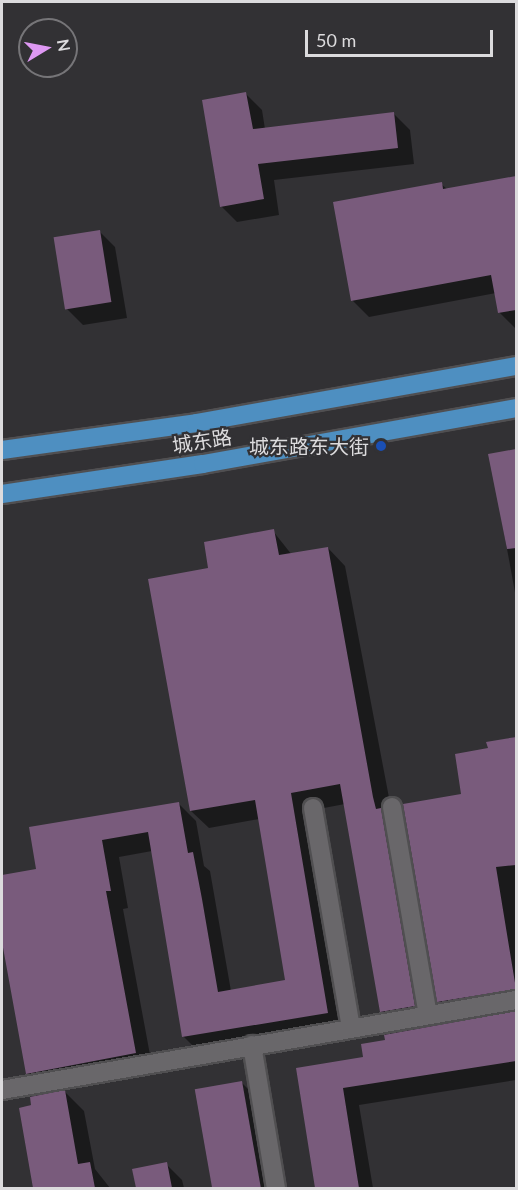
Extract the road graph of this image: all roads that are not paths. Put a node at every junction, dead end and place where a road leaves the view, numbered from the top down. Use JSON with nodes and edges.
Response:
{"nodes":[{"id":1,"x":516,"y":366,"type":"edge"},
{"id":2,"x":516,"y":408,"type":"edge"},
{"id":3,"x":2,"y":450,"type":"edge"},
{"id":4,"x":2,"y":494,"type":"edge"},
{"id":5,"x":392,"y":807,"type":"dead end"},
{"id":6,"x":313,"y":808,"type":"dead end"},
{"id":7,"x":516,"y":1000,"type":"edge"},
{"id":8,"x":428,"y":1015,"type":"junction"},
{"id":9,"x":351,"y":1027,"type":"junction"},
{"id":10,"x":252,"y":1045,"type":"junction"},
{"id":11,"x":2,"y":1090,"type":"edge"},
{"id":12,"x":276,"y":1188,"type":"edge"}],
"edges":[{"from":1,"to":3,"type":"main road","name":"城东路"},
{"from":2,"to":4,"type":"main road","name":"城东路"},
{"from":5,"to":8,"type":"lane"},
{"from":6,"to":9,"type":"lane"},
{"from":7,"to":8,"type":"lane"},
{"from":8,"to":9,"type":"lane"},
{"from":9,"to":10,"type":"lane"},
{"from":10,"to":11,"type":"lane"},
{"from":10,"to":12,"type":"lane"}]}
